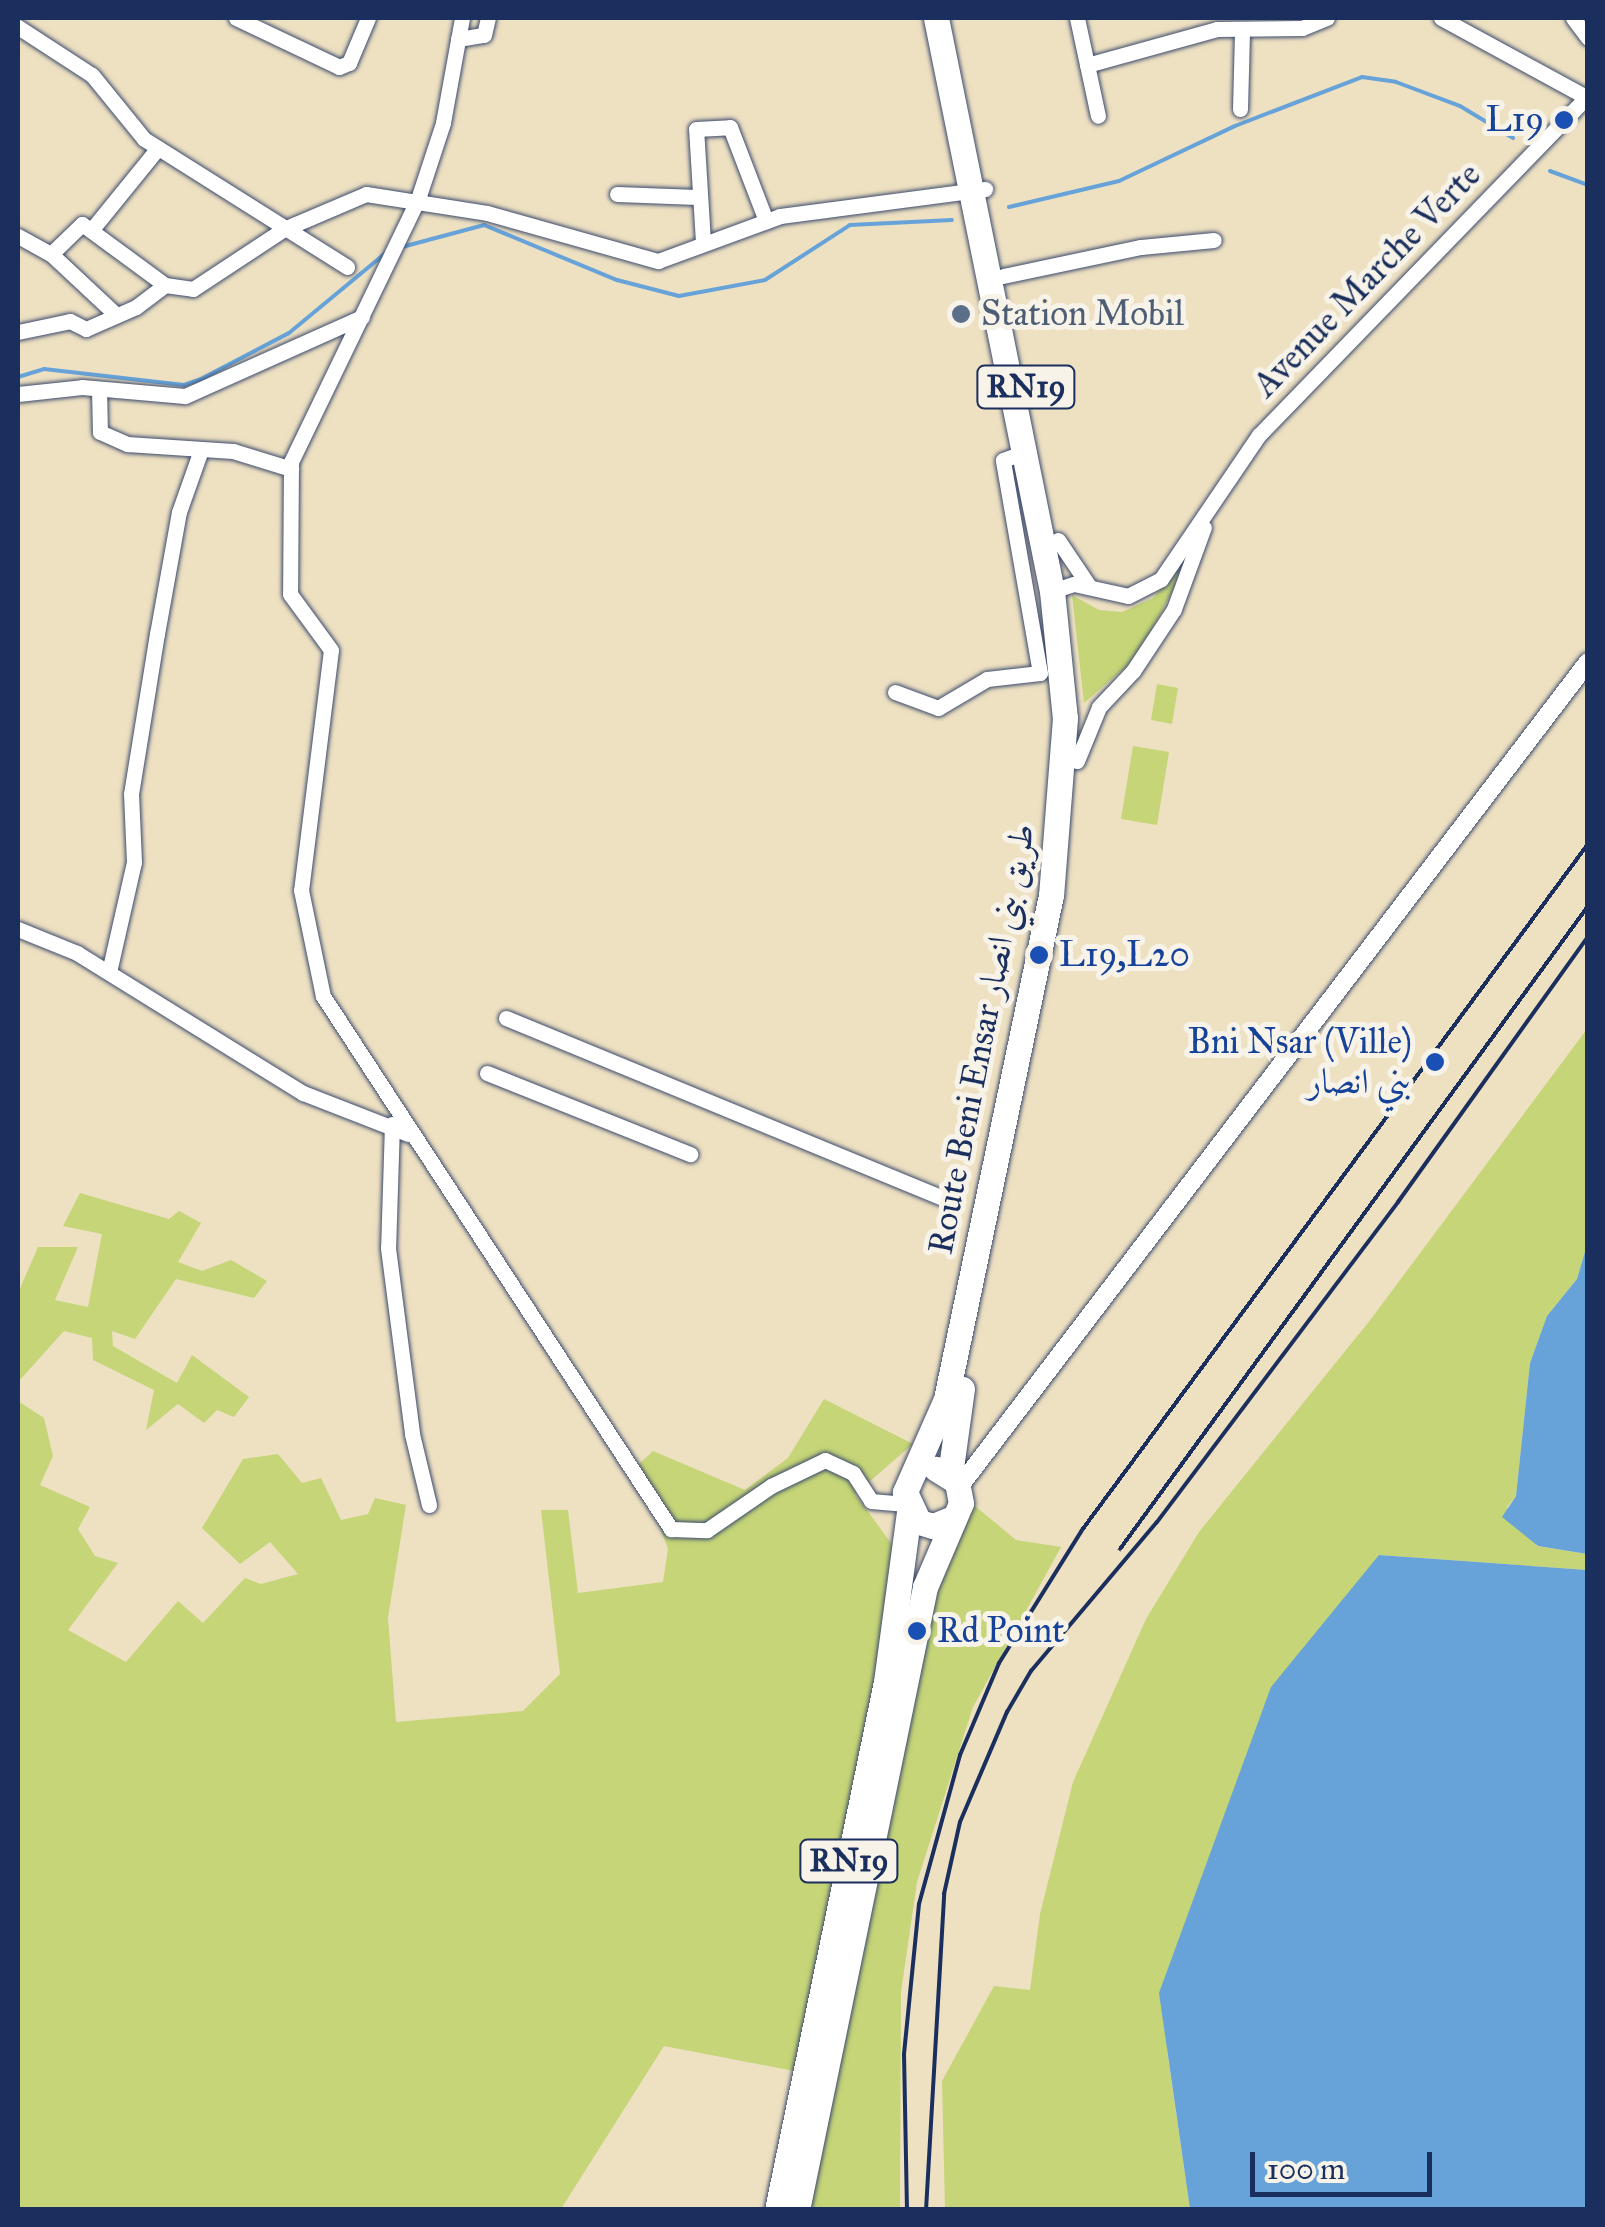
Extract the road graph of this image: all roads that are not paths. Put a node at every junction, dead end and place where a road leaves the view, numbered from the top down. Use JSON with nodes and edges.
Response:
{"nodes":[{"id":1,"x":236,"y":18,"type":"edge"},
{"id":2,"x":368,"y":18,"type":"edge"},
{"id":3,"x":462,"y":18,"type":"edge"},
{"id":4,"x":488,"y":18,"type":"edge"},
{"id":5,"x":936,"y":18,"type":"edge"},
{"id":6,"x":950,"y":18,"type":"edge"},
{"id":7,"x":1077,"y":18,"type":"edge"},
{"id":8,"x":1327,"y":18,"type":"edge"},
{"id":9,"x":1574,"y":18,"type":"edge"},
{"id":10,"x":1448,"y":19,"type":"edge"},
{"id":11,"x":18,"y":26,"type":"edge"},
{"id":12,"x":1242,"y":32,"type":"junction"},
{"id":13,"x":1588,"y":38,"type":"edge"},
{"id":14,"x":458,"y":39,"type":"junction"},
{"id":15,"x":1087,"y":65,"type":"junction"},
{"id":16,"x":1587,"y":97,"type":"edge"},
{"id":17,"x":1240,"y":108,"type":"dead end"},
{"id":18,"x":1098,"y":116,"type":"dead end"},
{"id":19,"x":158,"y":148,"type":"junction"},
{"id":20,"x":977,"y":190,"type":"junction"},
{"id":21,"x":617,"y":194,"type":"dead end"},
{"id":22,"x":697,"y":197,"type":"junction"},
{"id":23,"x":418,"y":199,"type":"junction"},
{"id":24,"x":766,"y":221,"type":"junction"},
{"id":25,"x":93,"y":228,"type":"junction"},
{"id":26,"x":284,"y":229,"type":"junction"},
{"id":27,"x":18,"y":236,"type":"edge"},
{"id":28,"x":1214,"y":240,"type":"dead end"},
{"id":29,"x":704,"y":242,"type":"junction"},
{"id":30,"x":51,"y":254,"type":"junction"},
{"id":31,"x":347,"y":267,"type":"dead end"},
{"id":32,"x":1003,"y":276,"type":"junction"},
{"id":33,"x":165,"y":285,"type":"junction"},
{"id":34,"x":114,"y":312,"type":"junction"},
{"id":35,"x":362,"y":317,"type":"junction"},
{"id":36,"x":18,"y":332,"type":"edge"},
{"id":37,"x":99,"y":389,"type":"junction"},
{"id":38,"x":18,"y":394,"type":"edge"},
{"id":39,"x":201,"y":450,"type":"junction"},
{"id":40,"x":1022,"y":453,"type":"junction"},
{"id":41,"x":291,"y":470,"type":"junction"},
{"id":42,"x":1206,"y":518,"type":"junction"},
{"id":43,"x":1058,"y":540,"type":"junction"},
{"id":44,"x":1092,"y":588,"type":"junction"},
{"id":45,"x":1058,"y":589,"type":"junction"},
{"id":46,"x":1044,"y":622,"type":"junction"},
{"id":47,"x":1588,"y":662,"type":"edge"},
{"id":48,"x":895,"y":692,"type":"dead end"},
{"id":49,"x":1081,"y":712,"type":"junction"},
{"id":50,"x":18,"y":929,"type":"edge"},
{"id":51,"x":109,"y":972,"type":"junction"},
{"id":52,"x":506,"y":1018,"type":"dead end"},
{"id":53,"x":487,"y":1072,"type":"dead end"},
{"id":54,"x":393,"y":1122,"type":"junction"},
{"id":55,"x":690,"y":1154,"type":"dead end"},
{"id":56,"x":951,"y":1201,"type":"dead end"},
{"id":57,"x":914,"y":1477,"type":"junction"},
{"id":58,"x":955,"y":1480,"type":"junction"},
{"id":59,"x":428,"y":1506,"type":"dead end"},
{"id":60,"x":908,"y":1508,"type":"junction"},
{"id":61,"x":953,"y":1518,"type":"junction"},
{"id":62,"x":778,"y":2210,"type":"edge"},
{"id":63,"x":798,"y":2210,"type":"edge"}],
"edges":[{"from":1,"to":2,"type":"street"},
{"from":3,"to":14,"type":"street"},
{"from":4,"to":14,"type":"street"},
{"from":5,"to":20,"type":"highway","name":"Route Beni Ensar طريق بني انصار","number":"RN19"},
{"from":6,"to":20,"type":"highway","name":"Route Beni Ensar طريق بني انصار","number":"RN19"},
{"from":7,"to":15,"type":"street"},
{"from":8,"to":12,"type":"street"},
{"from":9,"to":13,"type":"street"},
{"from":10,"to":16,"type":"street"},
{"from":11,"to":19,"type":"street"},
{"from":12,"to":15,"type":"street"},
{"from":12,"to":17,"type":"street"},
{"from":14,"to":23,"type":"street"},
{"from":15,"to":18,"type":"street"},
{"from":16,"to":42,"type":"street","name":"Avenue Marche Verte"},
{"from":19,"to":25,"type":"street"},
{"from":19,"to":26,"type":"street"},
{"from":20,"to":24,"type":"street"},
{"from":20,"to":32,"type":"highway","name":"Route Beni Ensar طريق بني انصار","number":"RN19"},
{"from":20,"to":40,"type":"highway","name":"Route Beni Ensar طريق بني انصار","number":"RN19"},
{"from":21,"to":22,"type":"street"},
{"from":22,"to":24,"type":"street"},
{"from":22,"to":29,"type":"street"},
{"from":23,"to":26,"type":"street"},
{"from":23,"to":29,"type":"street"},
{"from":23,"to":35,"type":"street"},
{"from":24,"to":29,"type":"street"},
{"from":25,"to":30,"type":"street"},
{"from":25,"to":33,"type":"street"},
{"from":26,"to":31,"type":"street"},
{"from":26,"to":33,"type":"street"},
{"from":27,"to":30,"type":"street"},
{"from":28,"to":32,"type":"street"},
{"from":30,"to":34,"type":"street"},
{"from":32,"to":43,"type":"highway","name":"Route Beni Ensar طريق بني انصار","number":"RN19"},
{"from":33,"to":34,"type":"street"},
{"from":34,"to":36,"type":"street"},
{"from":35,"to":37,"type":"street"},
{"from":35,"to":41,"type":"street"},
{"from":37,"to":38,"type":"street"},
{"from":37,"to":39,"type":"street"},
{"from":39,"to":41,"type":"street"},
{"from":39,"to":51,"type":"street"},
{"from":40,"to":45,"type":"highway","name":"Route Beni Ensar طريق بني انصار","number":"RN19"},
{"from":40,"to":46,"type":"street"},
{"from":41,"to":54,"type":"street"},
{"from":42,"to":44,"type":"street"},
{"from":42,"to":49,"type":"street"},
{"from":43,"to":44,"type":"street"},
{"from":43,"to":45,"type":"highway","name":"Route Beni Ensar طريق بني انصار","number":"RN19"},
{"from":44,"to":45,"type":"street"},
{"from":45,"to":46,"type":"highway","name":"Route Beni Ensar طريق بني انصار","number":"RN19"},
{"from":45,"to":49,"type":"highway","name":"Route Beni Ensar طريق بني انصار","number":"RN19"},
{"from":46,"to":48,"type":"street"},
{"from":46,"to":49,"type":"highway","name":"Route Beni Ensar طريق بني انصار","number":"RN19"},
{"from":47,"to":58,"type":"street"},
{"from":49,"to":57,"type":"highway","name":"Route Beni Ensar طريق بني انصار","number":"RN19"},
{"from":49,"to":58,"type":"highway","name":"Route Beni Ensar طريق بني انصار","number":"RN19"},
{"from":50,"to":51,"type":"street"},
{"from":51,"to":54,"type":"street"},
{"from":52,"to":56,"type":"street"},
{"from":53,"to":55,"type":"street"},
{"from":54,"to":59,"type":"street"},
{"from":54,"to":60,"type":"street"},
{"from":57,"to":58,"type":"highway"},
{"from":57,"to":60,"type":"highway","number":"RN19"},
{"from":58,"to":61,"type":"highway","number":"RN19"},
{"from":60,"to":61,"type":"highway"},
{"from":60,"to":62,"type":"highway","number":"RN19"},
{"from":61,"to":63,"type":"highway","number":"RN19"}]}
